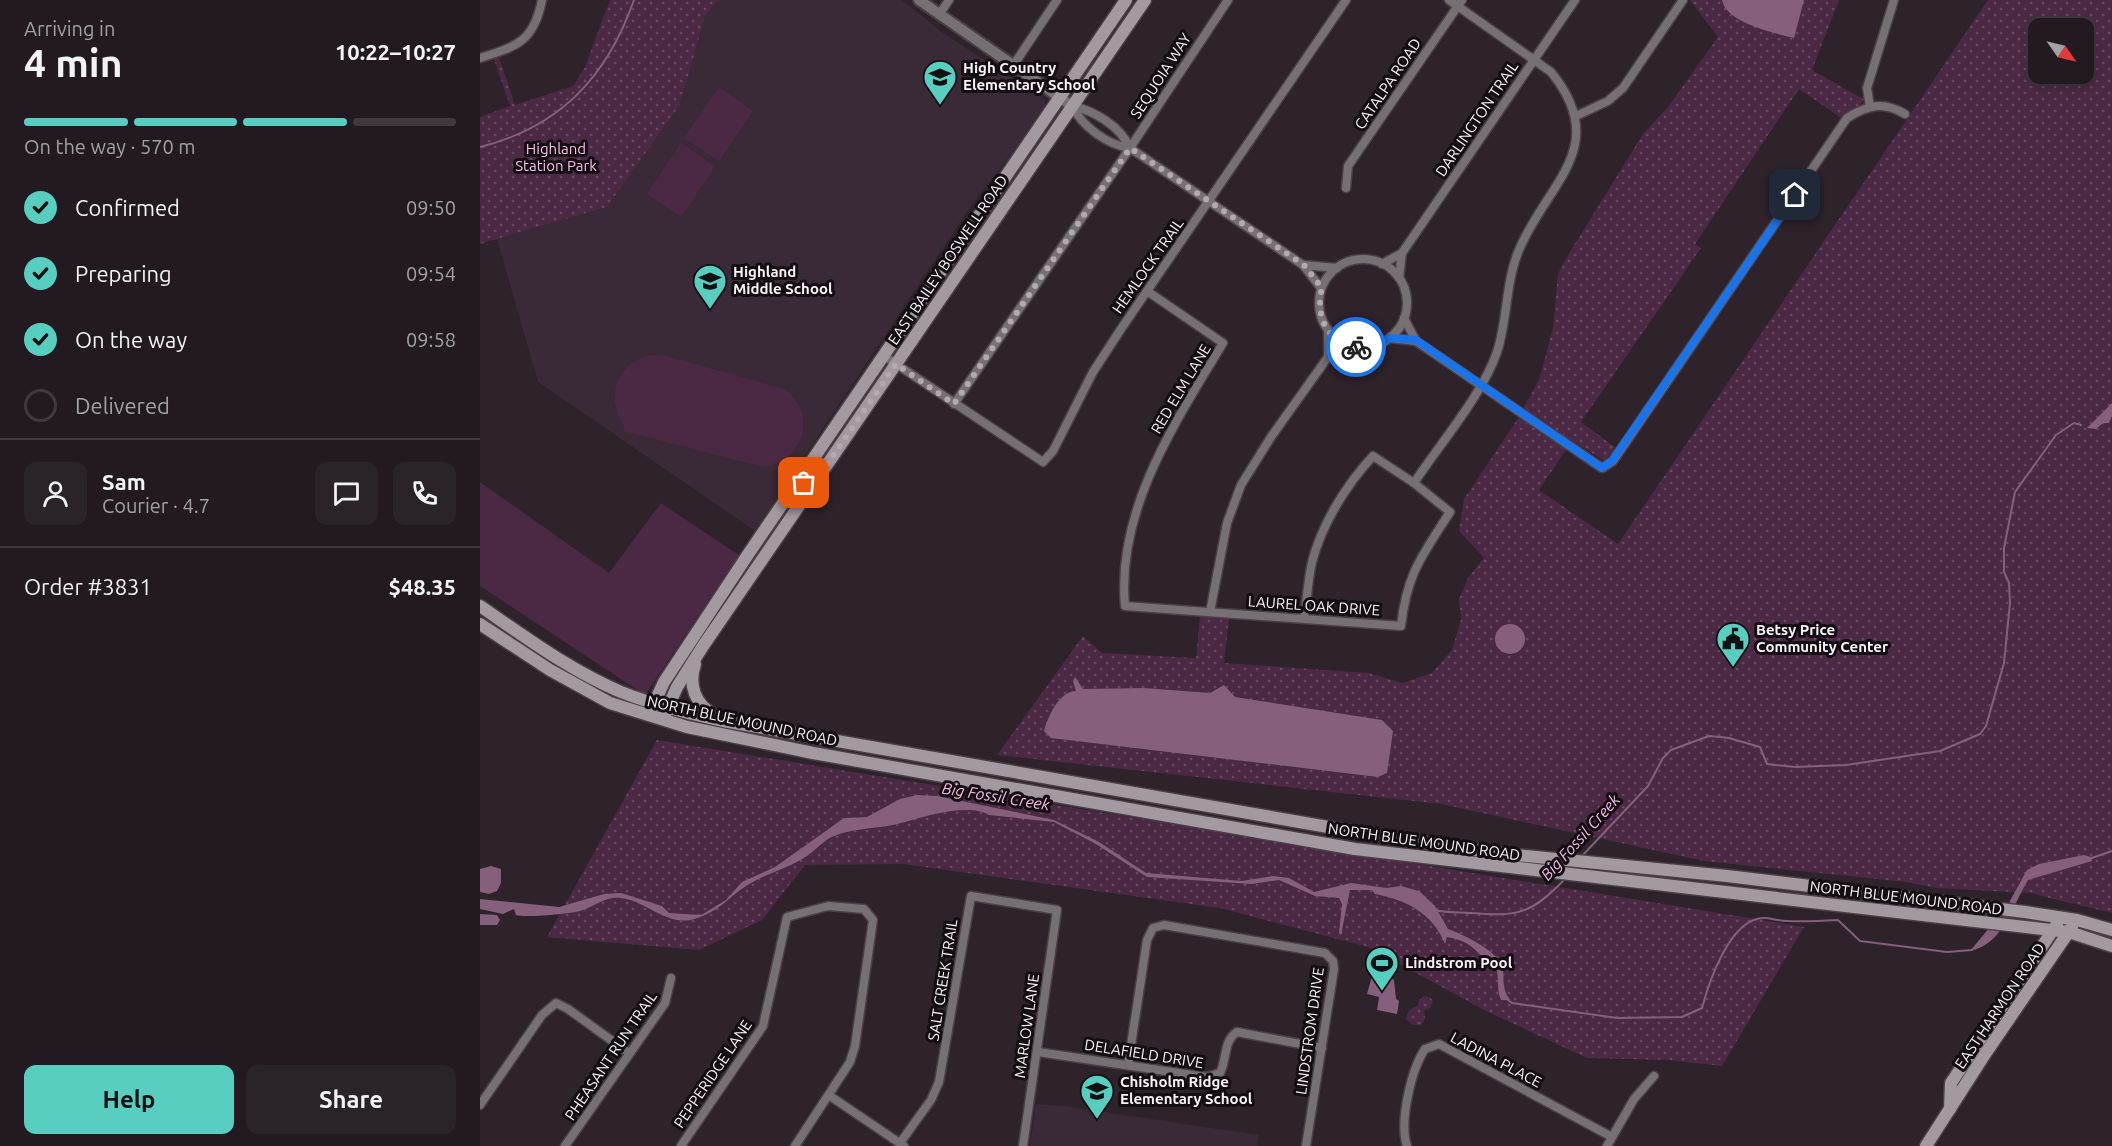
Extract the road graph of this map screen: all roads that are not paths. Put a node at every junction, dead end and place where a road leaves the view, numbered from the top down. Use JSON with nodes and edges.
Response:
{"nodes":[{"id":1,"x":542,"y":0,"type":"edge"},
{"id":2,"x":919,"y":0,"type":"edge"},
{"id":3,"x":949,"y":0,"type":"edge"},
{"id":4,"x":1056,"y":0,"type":"edge"},
{"id":5,"x":1126,"y":0,"type":"edge"},
{"id":6,"x":1145,"y":0,"type":"edge"},
{"id":7,"x":1228,"y":0,"type":"edge"},
{"id":8,"x":1346,"y":0,"type":"edge"},
{"id":9,"x":1449,"y":0,"type":"edge"},
{"id":10,"x":1575,"y":0,"type":"edge"},
{"id":11,"x":1683,"y":0,"type":"edge"},
{"id":12,"x":1894,"y":0,"type":"edge"},
{"id":13,"x":1460,"y":3,"type":"edge"},
{"id":14,"x":939,"y":15,"type":"junction"},
{"id":15,"x":480,"y":58,"type":"edge"},
{"id":16,"x":1535,"y":59,"type":"junction"},
{"id":17,"x":1013,"y":66,"type":"junction"},
{"id":18,"x":1060,"y":97,"type":"junction"},
{"id":19,"x":1072,"y":106,"type":"junction"},
{"id":20,"x":1870,"y":107,"type":"junction"},
{"id":21,"x":1905,"y":114,"type":"dead end"},
{"id":22,"x":1576,"y":116,"type":"junction"},
{"id":23,"x":1130,"y":148,"type":"junction"},
{"id":24,"x":1346,"y":188,"type":"dead end"},
{"id":25,"x":1209,"y":202,"type":"junction"},
{"id":26,"x":980,"y":214,"type":"junction"},
{"id":27,"x":992,"y":222,"type":"junction"},
{"id":28,"x":954,"y":252,"type":"junction"},
{"id":29,"x":1402,"y":253,"type":"junction"},
{"id":30,"x":966,"y":260,"type":"junction"},
{"id":31,"x":1382,"y":264,"type":"junction"},
{"id":32,"x":1304,"y":265,"type":"junction"},
{"id":33,"x":1337,"y":268,"type":"junction"},
{"id":34,"x":1399,"y":278,"type":"junction"},
{"id":35,"x":1322,"y":288,"type":"junction"},
{"id":36,"x":1147,"y":291,"type":"junction"},
{"id":37,"x":1404,"y":318,"type":"junction"},
{"id":38,"x":1328,"y":331,"type":"junction"},
{"id":39,"x":1390,"y":338,"type":"junction"},
{"id":40,"x":1416,"y":340,"type":"junction"},
{"id":41,"x":1351,"y":346,"type":"junction"},
{"id":42,"x":884,"y":356,"type":"junction"},
{"id":43,"x":1328,"y":357,"type":"junction"},
{"id":44,"x":896,"y":364,"type":"junction"},
{"id":45,"x":1480,"y":385,"type":"junction"},
{"id":46,"x":858,"y":393,"type":"junction"},
{"id":47,"x":954,"y":404,"type":"junction"},
{"id":48,"x":829,"y":436,"type":"junction"},
{"id":49,"x":842,"y":442,"type":"junction"},
{"id":50,"x":1414,"y":483,"type":"junction"},
{"id":51,"x":809,"y":491,"type":"junction"},
{"id":52,"x":480,"y":606,"type":"edge"},
{"id":53,"x":1125,"y":606,"type":"joint"},
{"id":54,"x":1210,"y":612,"type":"junction"},
{"id":55,"x":1304,"y":618,"type":"junction"},
{"id":56,"x":480,"y":624,"type":"edge"},
{"id":57,"x":702,"y":646,"type":"junction"},
{"id":58,"x":654,"y":704,"type":"junction"},
{"id":59,"x":668,"y":707,"type":"junction"},
{"id":60,"x":648,"y":717,"type":"junction"},
{"id":61,"x":663,"y":720,"type":"junction"},
{"id":62,"x":723,"y":720,"type":"junction"},
{"id":63,"x":951,"y":760,"type":"junction"},
{"id":64,"x":947,"y":777,"type":"junction"},
{"id":65,"x":1057,"y":910,"type":"joint"},
{"id":66,"x":2061,"y":917,"type":"junction"},
{"id":67,"x":2077,"y":920,"type":"junction"},
{"id":68,"x":2112,"y":930,"type":"edge"},
{"id":69,"x":2053,"y":931,"type":"junction"},
{"id":70,"x":2069,"y":932,"type":"junction"},
{"id":71,"x":2112,"y":946,"type":"edge"},
{"id":72,"x":671,"y":978,"type":"dead end"},
{"id":73,"x":1322,"y":1048,"type":"junction"},
{"id":74,"x":1038,"y":1052,"type":"junction"},
{"id":75,"x":629,"y":1053,"type":"junction"},
{"id":76,"x":1128,"y":1065,"type":"junction"},
{"id":77,"x":1654,"y":1076,"type":"dead end"},
{"id":78,"x":830,"y":1096,"type":"junction"},
{"id":79,"x":480,"y":1105,"type":"edge"},
{"id":80,"x":1950,"y":1110,"type":"junction"},
{"id":81,"x":1612,"y":1137,"type":"junction"},
{"id":82,"x":902,"y":1145,"type":"edge"},
{"id":83,"x":566,"y":1146,"type":"edge"},
{"id":84,"x":681,"y":1146,"type":"edge"},
{"id":85,"x":795,"y":1146,"type":"edge"},
{"id":86,"x":1023,"y":1146,"type":"edge"},
{"id":87,"x":1306,"y":1146,"type":"edge"},
{"id":88,"x":1407,"y":1146,"type":"edge"},
{"id":89,"x":1607,"y":1146,"type":"edge"},
{"id":90,"x":1926,"y":1146,"type":"edge"}],
"edges":[{"from":1,"to":15,"type":"street"},
{"from":2,"to":14,"type":"street"},
{"from":3,"to":14,"type":"street"},
{"from":4,"to":17,"type":"street"},
{"from":5,"to":18,"type":"main road","name":"EAST BAILEY BOSWELL ROAD"},
{"from":6,"to":19,"type":"main road","name":"EAST BAILEY BOSWELL ROAD"},
{"from":7,"to":23,"type":"street","name":"SEQUOIA WAY"},
{"from":8,"to":25,"type":"street","name":"HEMLOCK TRAIL"},
{"from":9,"to":13,"type":"street"},
{"from":10,"to":16,"type":"street","name":"DARLINGTON TRAIL"},
{"from":11,"to":22,"type":"street"},
{"from":12,"to":20,"type":"street"},
{"from":13,"to":16,"type":"street"},
{"from":13,"to":24,"type":"street","name":"CATALPA ROAD"},
{"from":14,"to":17,"type":"street"},
{"from":16,"to":22,"type":"street"},
{"from":16,"to":29,"type":"street","name":"DARLINGTON TRAIL"},
{"from":17,"to":18,"type":"street"},
{"from":18,"to":19,"type":"street"},
{"from":18,"to":26,"type":"main road","name":"EAST BAILEY BOSWELL ROAD"},
{"from":19,"to":23,"type":"street"},
{"from":19,"to":23,"type":"street"},
{"from":19,"to":27,"type":"main road","name":"EAST BAILEY BOSWELL ROAD"},
{"from":20,"to":21,"type":"street"},
{"from":20,"to":45,"type":"street"},
{"from":22,"to":45,"type":"street"},
{"from":23,"to":25,"type":"street"},
{"from":23,"to":47,"type":"street","name":"SEQUOIA WAY"},
{"from":25,"to":32,"type":"street"},
{"from":25,"to":36,"type":"street","name":"HEMLOCK TRAIL"},
{"from":26,"to":27,"type":"main road"},
{"from":26,"to":28,"type":"main road","name":"EAST BAILEY BOSWELL ROAD"},
{"from":27,"to":30,"type":"main road","name":"EAST BAILEY BOSWELL ROAD"},
{"from":28,"to":30,"type":"main road"},
{"from":28,"to":42,"type":"main road","name":"EAST BAILEY BOSWELL ROAD"},
{"from":29,"to":31,"type":"street","name":"DARLINGTON TRAIL"},
{"from":29,"to":34,"type":"street","name":"DARLINGTON TRAIL"},
{"from":30,"to":44,"type":"main road","name":"EAST BAILEY BOSWELL ROAD"},
{"from":31,"to":33,"type":"street"},
{"from":31,"to":34,"type":"street"},
{"from":32,"to":33,"type":"street"},
{"from":32,"to":35,"type":"street"},
{"from":33,"to":35,"type":"street"},
{"from":34,"to":37,"type":"street"},
{"from":35,"to":38,"type":"street"},
{"from":36,"to":47,"type":"street","name":"HEMLOCK TRAIL"},
{"from":36,"to":53,"type":"street","name":"RED ELM LANE"},
{"from":37,"to":39,"type":"street"},
{"from":37,"to":40,"type":"street"},
{"from":38,"to":41,"type":"street"},
{"from":38,"to":43,"type":"street"},
{"from":39,"to":40,"type":"street"},
{"from":39,"to":41,"type":"street"},
{"from":40,"to":45,"type":"street"},
{"from":41,"to":43,"type":"street"},
{"from":42,"to":44,"type":"street"},
{"from":42,"to":46,"type":"main road","name":"EAST BAILEY BOSWELL ROAD"},
{"from":43,"to":54,"type":"street"},
{"from":44,"to":47,"type":"street"},
{"from":44,"to":49,"type":"main road","name":"EAST BAILEY BOSWELL ROAD"},
{"from":45,"to":50,"type":"street"},
{"from":46,"to":48,"type":"main road","name":"EAST BAILEY BOSWELL ROAD"},
{"from":46,"to":49,"type":"main road"},
{"from":48,"to":51,"type":"main road"},
{"from":48,"to":58,"type":"main road","name":"EAST BAILEY BOSWELL ROAD"},
{"from":49,"to":51,"type":"main road","name":"EAST BAILEY BOSWELL ROAD"},
{"from":50,"to":55,"type":"street"},
{"from":50,"to":55,"type":"street","name":"LAUREL OAK DRIVE"},
{"from":51,"to":57,"type":"main road","name":"EAST BAILEY BOSWELL ROAD"},
{"from":52,"to":58,"type":"main road","name":"NORTH BLUE MOUND ROAD"},
{"from":53,"to":54,"type":"street","name":"LAUREL OAK DRIVE"},
{"from":54,"to":55,"type":"street","name":"LAUREL OAK DRIVE"},
{"from":56,"to":60,"type":"main road","name":"NORTH BLUE MOUND ROAD"},
{"from":57,"to":59,"type":"main road","name":"EAST BAILEY BOSWELL ROAD"},
{"from":57,"to":62,"type":"main road","name":"NORTH BLUE MOUND ROAD"},
{"from":58,"to":59,"type":"main road","name":"NORTH BLUE MOUND ROAD"},
{"from":58,"to":60,"type":"main road","name":"EAST BAILEY BOSWELL ROAD"},
{"from":59,"to":61,"type":"main road","name":"EAST BAILEY BOSWELL ROAD"},
{"from":59,"to":62,"type":"main road","name":"NORTH BLUE MOUND ROAD"},
{"from":60,"to":61,"type":"main road","name":"NORTH BLUE MOUND ROAD"},
{"from":61,"to":64,"type":"main road","name":"NORTH BLUE MOUND ROAD"},
{"from":62,"to":63,"type":"main road","name":"NORTH BLUE MOUND ROAD"},
{"from":63,"to":64,"type":"main road"},
{"from":63,"to":66,"type":"main road","name":"NORTH BLUE MOUND ROAD"},
{"from":64,"to":69,"type":"main road","name":"NORTH BLUE MOUND ROAD"},
{"from":65,"to":74,"type":"street","name":"MARLOW LANE"},
{"from":65,"to":82,"type":"street","name":"SALT CREEK TRAIL"},
{"from":66,"to":67,"type":"main road","name":"NORTH BLUE MOUND ROAD"},
{"from":66,"to":69,"type":"main road","name":"EAST HARMON ROAD"},
{"from":67,"to":68,"type":"main road","name":"NORTH BLUE MOUND ROAD"},
{"from":67,"to":70,"type":"main road","name":"EAST HARMON ROAD"},
{"from":69,"to":70,"type":"main road","name":"NORTH BLUE MOUND ROAD"},
{"from":69,"to":80,"type":"main road","name":"EAST HARMON ROAD"},
{"from":70,"to":71,"type":"main road","name":"NORTH BLUE MOUND ROAD"},
{"from":70,"to":80,"type":"main road","name":"EAST HARMON ROAD"},
{"from":72,"to":75,"type":"street","name":"PHEASANT RUN TRAIL"},
{"from":73,"to":76,"type":"street","name":"DELAFIELD DRIVE"},
{"from":73,"to":76,"type":"street","name":"LINDSTROM DRIVE"},
{"from":73,"to":87,"type":"street","name":"LINDSTROM DRIVE"},
{"from":74,"to":76,"type":"street","name":"DELAFIELD DRIVE"},
{"from":74,"to":86,"type":"street","name":"MARLOW LANE"},
{"from":75,"to":79,"type":"street"},
{"from":75,"to":83,"type":"street","name":"PHEASANT RUN TRAIL"},
{"from":77,"to":81,"type":"street"},
{"from":78,"to":82,"type":"street"},
{"from":78,"to":84,"type":"street","name":"PEPPERIDGE LANE"},
{"from":78,"to":85,"type":"street"},
{"from":80,"to":90,"type":"main road","name":"EAST HARMON ROAD"},
{"from":81,"to":88,"type":"street","name":"LADINA PLACE"},
{"from":81,"to":89,"type":"street"}]}
